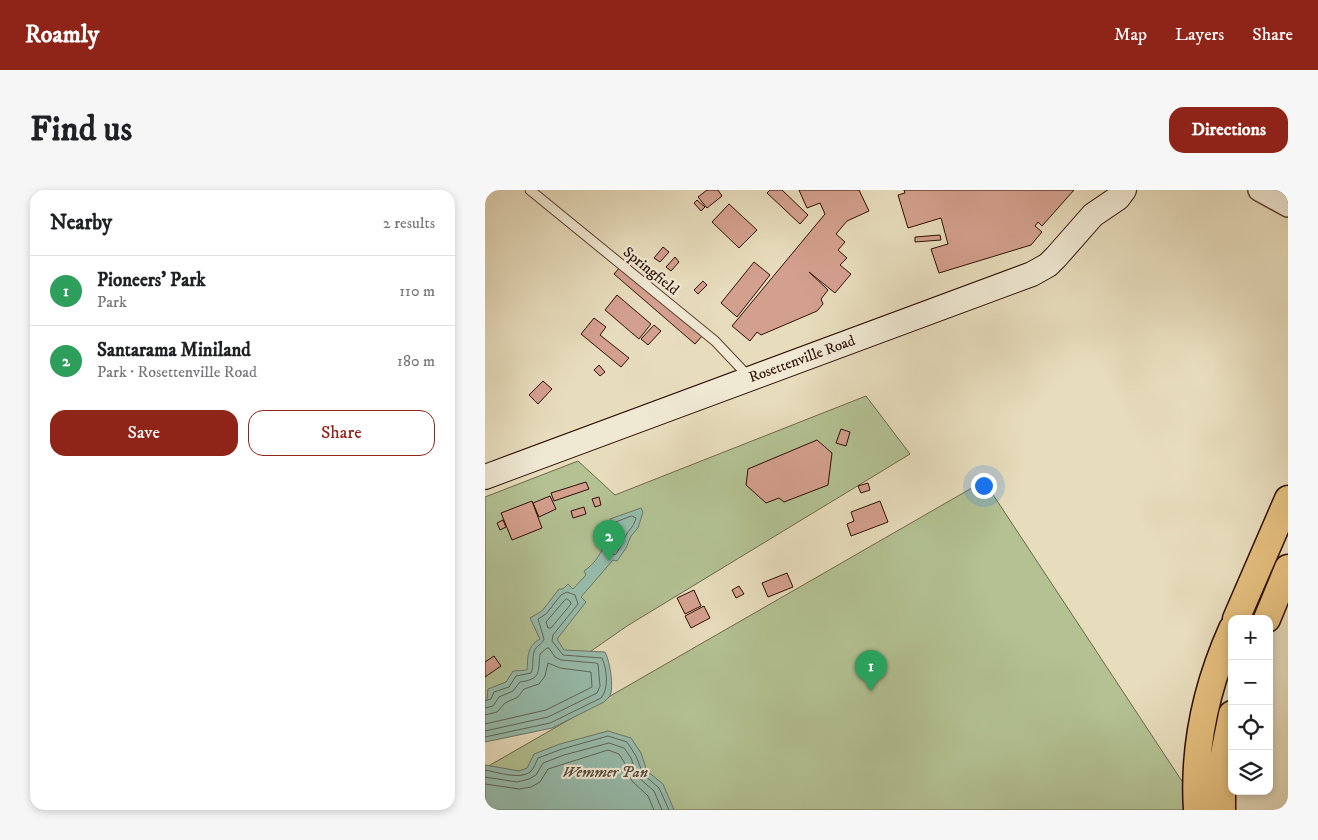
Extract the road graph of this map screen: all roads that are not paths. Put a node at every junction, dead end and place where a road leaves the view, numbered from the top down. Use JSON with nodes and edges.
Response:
{"nodes":[{"id":1,"x":530,"y":190,"type":"edge"},
{"id":2,"x":1103,"y":190,"type":"edge"},
{"id":3,"x":1124,"y":190,"type":"edge"},
{"id":4,"x":1259,"y":190,"type":"edge"},
{"id":5,"x":1288,"y":206,"type":"edge"},
{"id":6,"x":1093,"y":214,"type":"junction"},
{"id":7,"x":751,"y":378,"type":"junction"},
{"id":8,"x":488,"y":476,"type":"edge"},
{"id":9,"x":1288,"y":500,"type":"edge"},
{"id":10,"x":1288,"y":568,"type":"edge"},
{"id":11,"x":1238,"y":615,"type":"edge"},
{"id":12,"x":1269,"y":615,"type":"edge"},
{"id":13,"x":1228,"y":638,"type":"edge"},
{"id":14,"x":1228,"y":734,"type":"edge"},
{"id":15,"x":1197,"y":810,"type":"edge"},
{"id":16,"x":1222,"y":810,"type":"edge"}],
"edges":[{"from":1,"to":7,"type":"lane","name":"Springfield"},
{"from":2,"to":6,"type":"main road","name":"Rosettenville Road"},
{"from":3,"to":6,"type":"main road","name":"Rosettenville Road"},
{"from":4,"to":5,"type":"street"},
{"from":6,"to":7,"type":"main road","name":"Rosettenville Road"},
{"from":7,"to":8,"type":"main road","name":"Rosettenville Road"},
{"from":9,"to":11,"type":"main road"},
{"from":10,"to":12,"type":"main road"},
{"from":13,"to":15,"type":"main road"},
{"from":14,"to":16,"type":"main road"}]}
